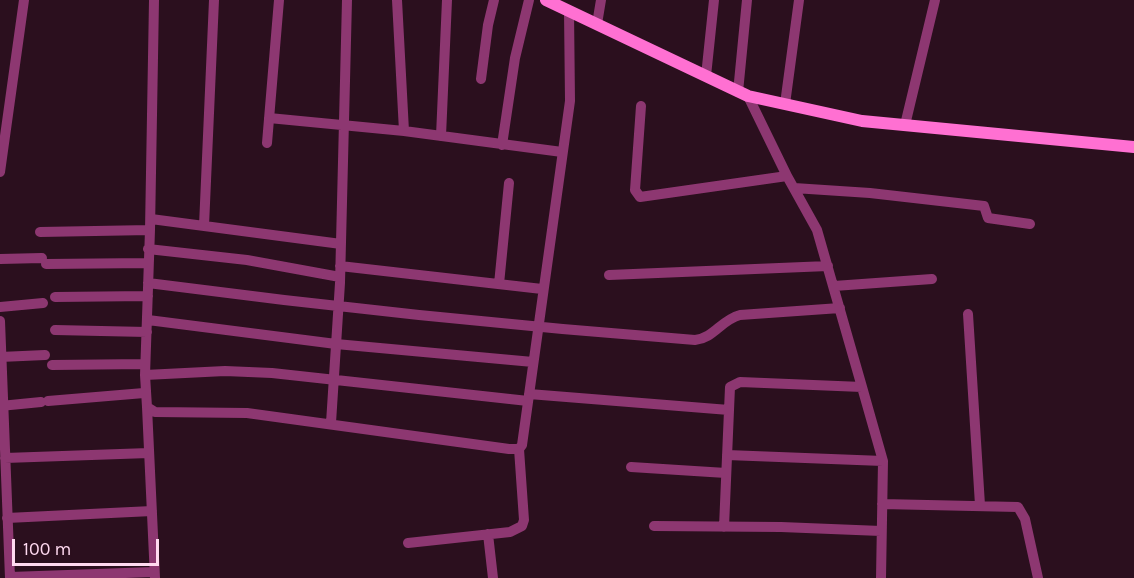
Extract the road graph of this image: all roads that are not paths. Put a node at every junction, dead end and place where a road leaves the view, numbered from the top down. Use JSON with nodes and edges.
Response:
{"nodes":[{"id":1,"x":24,"y":0,"type":"edge"},
{"id":2,"x":154,"y":0,"type":"edge"},
{"id":3,"x":214,"y":0,"type":"edge"},
{"id":4,"x":279,"y":0,"type":"edge"},
{"id":5,"x":347,"y":0,"type":"edge"},
{"id":6,"x":397,"y":0,"type":"edge"},
{"id":7,"x":447,"y":0,"type":"edge"},
{"id":8,"x":494,"y":0,"type":"edge"},
{"id":9,"x":529,"y":0,"type":"edge"},
{"id":10,"x":546,"y":0,"type":"edge"},
{"id":11,"x":601,"y":0,"type":"edge"},
{"id":12,"x":714,"y":0,"type":"edge"},
{"id":13,"x":747,"y":0,"type":"edge"},
{"id":14,"x":799,"y":0,"type":"edge"},
{"id":15,"x":935,"y":0,"type":"edge"},
{"id":16,"x":562,"y":6,"type":"edge"},
{"id":17,"x":597,"y":24,"type":"junction"},
{"id":18,"x":706,"y":76,"type":"junction"},
{"id":19,"x":482,"y":79,"type":"dead end"},
{"id":20,"x":743,"y":94,"type":"junction"},
{"id":21,"x":785,"y":104,"type":"junction"},
{"id":22,"x":641,"y":106,"type":"dead end"},
{"id":23,"x":269,"y":117,"type":"junction"},
{"id":24,"x":345,"y":125,"type":"junction"},
{"id":25,"x":905,"y":125,"type":"junction"},
{"id":26,"x":404,"y":131,"type":"junction"},
{"id":27,"x":441,"y":136,"type":"junction"},
{"id":28,"x":267,"y":143,"type":"dead end"},
{"id":29,"x":502,"y":145,"type":"junction"},
{"id":30,"x":1134,"y":147,"type":"edge"},
{"id":31,"x":562,"y":152,"type":"junction"},
{"id":32,"x":0,"y":172,"type":"edge"},
{"id":33,"x":787,"y":176,"type":"junction"},
{"id":34,"x":509,"y":183,"type":"dead end"},
{"id":35,"x":794,"y":188,"type":"junction"},
{"id":36,"x":151,"y":224,"type":"junction"},
{"id":37,"x":1030,"y":224,"type":"dead end"},
{"id":38,"x":204,"y":226,"type":"junction"},
{"id":39,"x":40,"y":232,"type":"dead end"},
{"id":40,"x":341,"y":244,"type":"junction"},
{"id":41,"x":148,"y":249,"type":"junction"},
{"id":42,"x":0,"y":259,"type":"edge"},
{"id":43,"x":148,"y":263,"type":"junction"},
{"id":44,"x":828,"y":266,"type":"junction"},
{"id":45,"x":340,"y":271,"type":"junction"},
{"id":46,"x":609,"y":275,"type":"dead end"},
{"id":47,"x":932,"y":279,"type":"dead end"},
{"id":48,"x":148,"y":283,"type":"junction"},
{"id":49,"x":499,"y":284,"type":"junction"},
{"id":50,"x":834,"y":286,"type":"junction"},
{"id":51,"x":542,"y":289,"type":"junction"},
{"id":52,"x":148,"y":296,"type":"junction"},
{"id":53,"x":55,"y":297,"type":"dead end"},
{"id":54,"x":43,"y":303,"type":"dead end"},
{"id":55,"x":0,"y":307,"type":"edge"},
{"id":56,"x":338,"y":308,"type":"junction"},
{"id":57,"x":840,"y":308,"type":"junction"},
{"id":58,"x":968,"y":314,"type":"dead end"},
{"id":59,"x":148,"y":320,"type":"junction"},
{"id":60,"x":0,"y":321,"type":"edge"},
{"id":61,"x":537,"y":328,"type":"junction"},
{"id":62,"x":55,"y":330,"type":"dead end"},
{"id":63,"x":147,"y":332,"type":"junction"},
{"id":64,"x":336,"y":344,"type":"junction"},
{"id":65,"x":45,"y":355,"type":"dead end"},
{"id":66,"x":1,"y":357,"type":"edge"},
{"id":67,"x":533,"y":362,"type":"junction"},
{"id":68,"x":52,"y":365,"type":"dead end"},
{"id":69,"x":145,"y":369,"type":"junction"},
{"id":70,"x":333,"y":382,"type":"junction"},
{"id":71,"x":862,"y":387,"type":"junction"},
{"id":72,"x":144,"y":393,"type":"junction"},
{"id":73,"x":529,"y":398,"type":"junction"},
{"id":74,"x":2,"y":405,"type":"edge"},
{"id":75,"x":147,"y":407,"type":"junction"},
{"id":76,"x":729,"y":410,"type":"junction"},
{"id":77,"x":331,"y":423,"type":"junction"},
{"id":78,"x":519,"y":449,"type":"junction"},
{"id":79,"x":149,"y":453,"type":"junction"},
{"id":80,"x":727,"y":455,"type":"junction"},
{"id":81,"x":5,"y":458,"type":"junction"},
{"id":82,"x":883,"y":461,"type":"junction"},
{"id":83,"x":631,"y":467,"type":"dead end"},
{"id":84,"x":726,"y":473,"type":"junction"},
{"id":85,"x":882,"y":504,"type":"junction"},
{"id":86,"x":980,"y":505,"type":"junction"},
{"id":87,"x":152,"y":511,"type":"junction"},
{"id":88,"x":7,"y":518,"type":"junction"},
{"id":89,"x":654,"y":526,"type":"dead end"},
{"id":90,"x":724,"y":527,"type":"junction"},
{"id":91,"x":881,"y":531,"type":"junction"},
{"id":92,"x":488,"y":534,"type":"junction"},
{"id":93,"x":408,"y":543,"type":"dead end"},
{"id":94,"x":154,"y":575,"type":"edge"},
{"id":95,"x":10,"y":578,"type":"edge"},
{"id":96,"x":493,"y":578,"type":"edge"},
{"id":97,"x":881,"y":578,"type":"edge"},
{"id":98,"x":1038,"y":578,"type":"edge"}],
"edges":[{"from":1,"to":32,"type":"street"},
{"from":2,"to":36,"type":"street"},
{"from":3,"to":38,"type":"street"},
{"from":4,"to":23,"type":"street"},
{"from":5,"to":24,"type":"street"},
{"from":6,"to":26,"type":"street"},
{"from":7,"to":27,"type":"street"},
{"from":8,"to":19,"type":"street"},
{"from":9,"to":29,"type":"street"},
{"from":10,"to":16,"type":"street"},
{"from":11,"to":17,"type":"street"},
{"from":12,"to":18,"type":"street"},
{"from":13,"to":20,"type":"street"},
{"from":14,"to":21,"type":"street"},
{"from":15,"to":25,"type":"street"},
{"from":16,"to":17,"type":"street"},
{"from":16,"to":31,"type":"street"},
{"from":17,"to":18,"type":"street"},
{"from":18,"to":20,"type":"street"},
{"from":20,"to":21,"type":"street"},
{"from":20,"to":33,"type":"street"},
{"from":21,"to":25,"type":"street"},
{"from":22,"to":33,"type":"street"},
{"from":23,"to":24,"type":"street"},
{"from":23,"to":28,"type":"street"},
{"from":24,"to":26,"type":"street"},
{"from":24,"to":40,"type":"street"},
{"from":25,"to":30,"type":"street"},
{"from":26,"to":27,"type":"street"},
{"from":27,"to":29,"type":"street"},
{"from":29,"to":31,"type":"street"},
{"from":31,"to":51,"type":"street"},
{"from":33,"to":35,"type":"street"},
{"from":34,"to":49,"type":"street"},
{"from":35,"to":37,"type":"street"},
{"from":35,"to":44,"type":"street"},
{"from":36,"to":38,"type":"street"},
{"from":36,"to":39,"type":"street"},
{"from":36,"to":41,"type":"street"},
{"from":38,"to":40,"type":"street"},
{"from":40,"to":45,"type":"street"},
{"from":41,"to":43,"type":"street"},
{"from":41,"to":45,"type":"street"},
{"from":42,"to":43,"type":"street"},
{"from":43,"to":48,"type":"street"},
{"from":44,"to":46,"type":"street"},
{"from":44,"to":50,"type":"street"},
{"from":45,"to":49,"type":"street"},
{"from":45,"to":56,"type":"street"},
{"from":47,"to":50,"type":"street"},
{"from":48,"to":52,"type":"street"},
{"from":48,"to":56,"type":"street"},
{"from":49,"to":51,"type":"street"},
{"from":50,"to":57,"type":"street"},
{"from":51,"to":61,"type":"street"},
{"from":52,"to":53,"type":"street"},
{"from":52,"to":59,"type":"street"},
{"from":54,"to":55,"type":"street"},
{"from":56,"to":61,"type":"street"},
{"from":56,"to":64,"type":"street"},
{"from":57,"to":61,"type":"street"},
{"from":57,"to":71,"type":"street"},
{"from":58,"to":86,"type":"street"},
{"from":59,"to":63,"type":"street"},
{"from":59,"to":64,"type":"street"},
{"from":60,"to":66,"type":"street"},
{"from":61,"to":67,"type":"street"},
{"from":62,"to":63,"type":"street"},
{"from":63,"to":69,"type":"street"},
{"from":64,"to":67,"type":"street"},
{"from":64,"to":70,"type":"street"},
{"from":65,"to":66,"type":"street"},
{"from":66,"to":74,"type":"street"},
{"from":67,"to":73,"type":"street"},
{"from":68,"to":69,"type":"street"},
{"from":69,"to":70,"type":"street"},
{"from":69,"to":72,"type":"street"},
{"from":70,"to":73,"type":"street"},
{"from":70,"to":77,"type":"street"},
{"from":71,"to":76,"type":"street"},
{"from":71,"to":82,"type":"street"},
{"from":72,"to":74,"type":"street"},
{"from":72,"to":75,"type":"street"},
{"from":73,"to":76,"type":"street"},
{"from":73,"to":78,"type":"street"},
{"from":74,"to":81,"type":"street"},
{"from":75,"to":77,"type":"street"},
{"from":75,"to":79,"type":"street"},
{"from":76,"to":80,"type":"street"},
{"from":77,"to":78,"type":"street"},
{"from":78,"to":92,"type":"street"},
{"from":79,"to":81,"type":"street"},
{"from":79,"to":87,"type":"street"},
{"from":80,"to":82,"type":"street"},
{"from":80,"to":84,"type":"street"},
{"from":81,"to":88,"type":"street"},
{"from":82,"to":85,"type":"street"},
{"from":83,"to":84,"type":"street"},
{"from":84,"to":90,"type":"street"},
{"from":85,"to":86,"type":"street"},
{"from":85,"to":91,"type":"street"},
{"from":86,"to":98,"type":"street"},
{"from":87,"to":88,"type":"street"},
{"from":87,"to":94,"type":"street"},
{"from":88,"to":95,"type":"street"},
{"from":89,"to":90,"type":"street"},
{"from":90,"to":91,"type":"street"},
{"from":91,"to":97,"type":"street"},
{"from":92,"to":93,"type":"street"},
{"from":92,"to":96,"type":"street"},
{"from":94,"to":95,"type":"street"}]}
